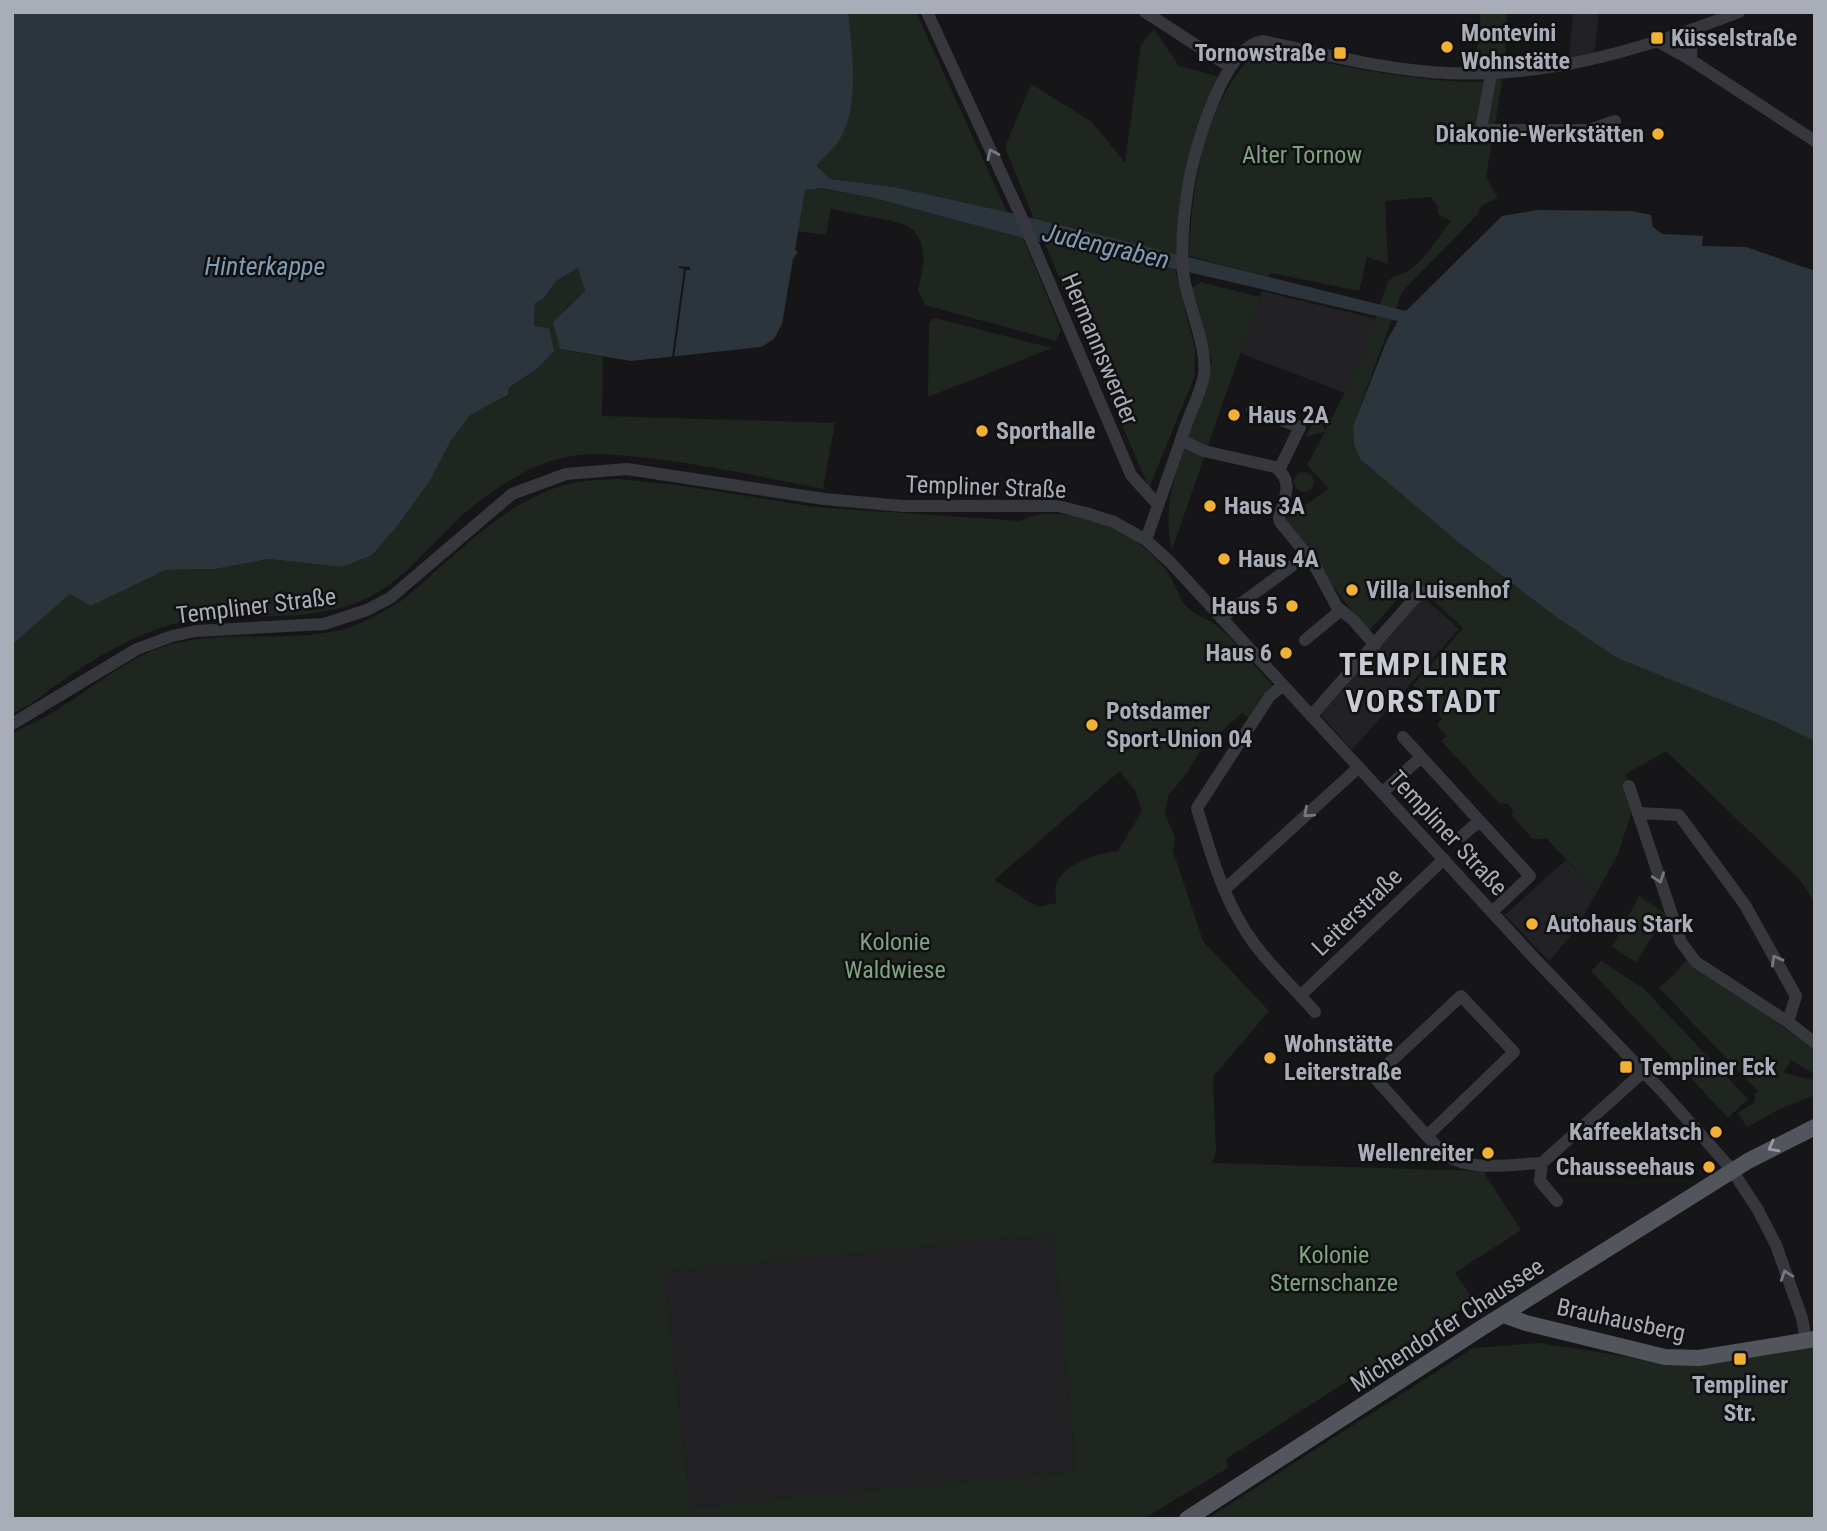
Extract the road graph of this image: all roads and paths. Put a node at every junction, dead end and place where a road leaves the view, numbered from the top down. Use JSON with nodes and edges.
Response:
{"nodes":[{"id":1,"x":927,"y":12,"type":"edge"},
{"id":2,"x":1145,"y":12,"type":"edge"},
{"id":3,"x":1739,"y":12,"type":"edge"},
{"id":4,"x":1692,"y":30,"type":"junction"},
{"id":5,"x":1659,"y":42,"type":"junction"},
{"id":6,"x":1691,"y":60,"type":"junction"},
{"id":7,"x":1230,"y":67,"type":"junction"},
{"id":8,"x":1491,"y":74,"type":"junction"},
{"id":9,"x":1615,"y":121,"type":"dead end"},
{"id":10,"x":1815,"y":141,"type":"edge"},
{"id":11,"x":1252,"y":409,"type":"dead end"},
{"id":12,"x":1181,"y":440,"type":"junction"},
{"id":13,"x":1279,"y":470,"type":"junction"},
{"id":14,"x":1158,"y":505,"type":"junction"},
{"id":15,"x":1146,"y":540,"type":"junction"},
{"id":16,"x":1307,"y":555,"type":"junction"},
{"id":17,"x":1421,"y":592,"type":"dead end"},
{"id":18,"x":1341,"y":610,"type":"junction"},
{"id":19,"x":1222,"y":618,"type":"junction"},
{"id":20,"x":1305,"y":639,"type":"dead end"},
{"id":21,"x":1376,"y":645,"type":"junction"},
{"id":22,"x":1283,"y":685,"type":"junction"},
{"id":23,"x":1311,"y":716,"type":"junction"},
{"id":24,"x":12,"y":724,"type":"edge"},
{"id":25,"x":1403,"y":737,"type":"dead end"},
{"id":26,"x":1421,"y":757,"type":"junction"},
{"id":27,"x":1359,"y":767,"type":"junction"},
{"id":28,"x":1629,"y":786,"type":"dead end"},
{"id":29,"x":1382,"y":793,"type":"junction"},
{"id":30,"x":1639,"y":813,"type":"junction"},
{"id":31,"x":1479,"y":821,"type":"junction"},
{"id":32,"x":1462,"y":836,"type":"dead end"},
{"id":33,"x":1444,"y":859,"type":"junction"},
{"id":34,"x":1224,"y":890,"type":"junction"},
{"id":35,"x":1492,"y":912,"type":"junction"},
{"id":36,"x":1300,"y":996,"type":"junction"},
{"id":37,"x":1315,"y":1012,"type":"dead end"},
{"id":38,"x":1788,"y":1022,"type":"junction"},
{"id":39,"x":1815,"y":1043,"type":"edge"},
{"id":40,"x":1643,"y":1072,"type":"junction"},
{"id":41,"x":1815,"y":1127,"type":"edge"},
{"id":42,"x":1427,"y":1136,"type":"junction"},
{"id":43,"x":1542,"y":1163,"type":"junction"},
{"id":44,"x":1732,"y":1170,"type":"junction"},
{"id":45,"x":1557,"y":1201,"type":"dead end"},
{"id":46,"x":1544,"y":1289,"type":"junction"},
{"id":47,"x":1503,"y":1315,"type":"junction"},
{"id":48,"x":1550,"y":1329,"type":"junction"},
{"id":49,"x":1810,"y":1339,"type":"edge"},
{"id":50,"x":1187,"y":1519,"type":"edge"}],
"edges":[{"from":14,"to":1,"type":"street","name":"Hermannswerder","one_way":true},
{"from":2,"to":7,"type":"street"},
{"from":3,"to":4,"type":"street"},
{"from":4,"to":5,"type":"street"},
{"from":4,"to":6,"type":"street"},
{"from":5,"to":6,"type":"street"},
{"from":5,"to":8,"type":"street"},
{"from":6,"to":10,"type":"street"},
{"from":7,"to":8,"type":"street"},
{"from":7,"to":12,"type":"street"},
{"from":8,"to":9,"type":"street"},
{"from":11,"to":13,"type":"street"},
{"from":12,"to":13,"type":"street"},
{"from":12,"to":14,"type":"street"},
{"from":13,"to":16,"type":"street"},
{"from":14,"to":15,"type":"street"},
{"from":15,"to":19,"type":"street","name":"Templiner Straße"},
{"from":15,"to":24,"type":"street","name":"Templiner Straße"},
{"from":16,"to":18,"type":"street"},
{"from":16,"to":19,"type":"street"},
{"from":17,"to":21,"type":"street"},
{"from":18,"to":20,"type":"street"},
{"from":18,"to":21,"type":"street"},
{"from":19,"to":22,"type":"street","name":"Templiner Straße"},
{"from":21,"to":23,"type":"street"},
{"from":22,"to":23,"type":"street","name":"Templiner Straße"},
{"from":22,"to":34,"type":"street"},
{"from":23,"to":27,"type":"street","name":"Templiner Straße"},
{"from":25,"to":26,"type":"street"},
{"from":26,"to":29,"type":"street"},
{"from":26,"to":31,"type":"street"},
{"from":27,"to":29,"type":"street","name":"Templiner Straße"},
{"from":27,"to":34,"type":"street","one_way":true},
{"from":28,"to":30,"type":"street"},
{"from":29,"to":33,"type":"street","name":"Templiner Straße"},
{"from":30,"to":38,"type":"street","one_way":true},
{"from":38,"to":30,"type":"street","one_way":true},
{"from":31,"to":32,"type":"street"},
{"from":31,"to":35,"type":"street"},
{"from":33,"to":35,"type":"street","name":"Templiner Straße"},
{"from":33,"to":36,"type":"street","name":"Leiterstraße"},
{"from":34,"to":36,"type":"street"},
{"from":35,"to":40,"type":"street","name":"Templiner Straße"},
{"from":36,"to":37,"type":"street"},
{"from":38,"to":39,"type":"street"},
{"from":40,"to":43,"type":"street"},
{"from":40,"to":44,"type":"street","name":"Templiner Straße"},
{"from":41,"to":44,"type":"main road","name":"Michendorfer Chaussee","one_way":true},
{"from":42,"to":42,"type":"street"},
{"from":42,"to":43,"type":"street"},
{"from":43,"to":45,"type":"street"},
{"from":44,"to":46,"type":"main road","name":"Michendorfer Chaussee"},
{"from":49,"to":44,"type":"street","name":"Templiner Straße","one_way":true},
{"from":46,"to":47,"type":"main road","name":"Michendorfer Chaussee"},
{"from":46,"to":48,"type":"main road"},
{"from":47,"to":48,"type":"main road","name":"Brauhausberg"},
{"from":47,"to":50,"type":"main road","name":"Michendorfer Chaussee"},
{"from":48,"to":49,"type":"main road","name":"Brauhausberg"}]}
